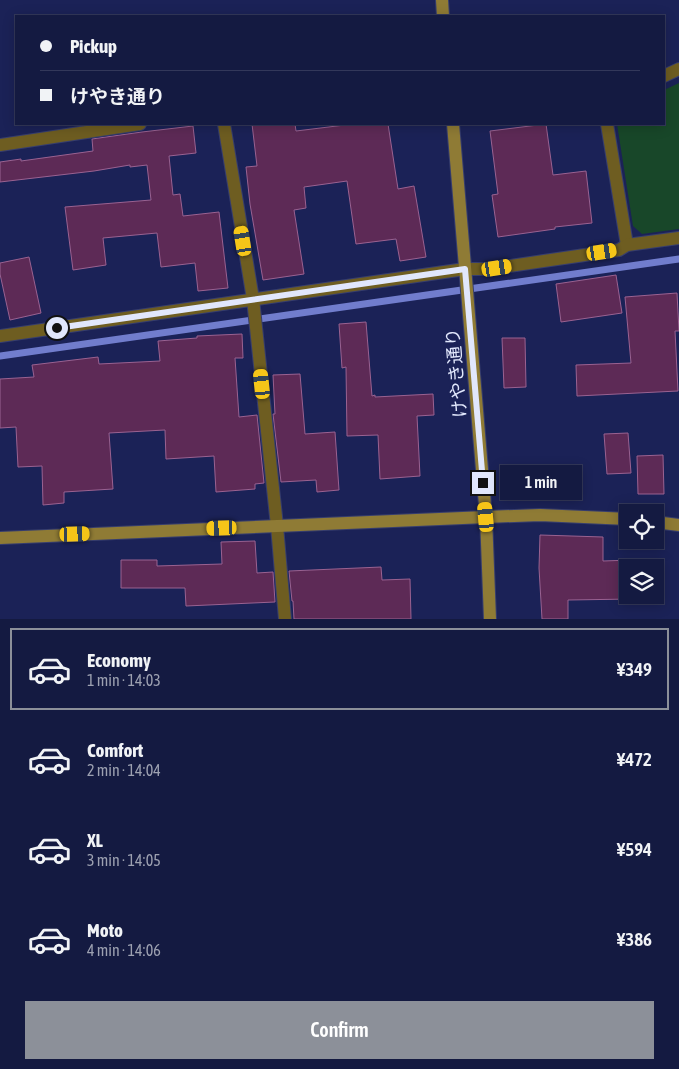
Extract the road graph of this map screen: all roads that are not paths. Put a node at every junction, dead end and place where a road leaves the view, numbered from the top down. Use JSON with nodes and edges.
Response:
{"nodes":[{"id":1,"x":442,"y":0,"type":"edge"},
{"id":2,"x":443,"y":15,"type":"edge"},
{"id":3,"x":679,"y":69,"type":"edge"},
{"id":4,"x":665,"y":76,"type":"edge"},
{"id":5,"x":133,"y":125,"type":"edge"},
{"id":6,"x":224,"y":125,"type":"edge"},
{"id":7,"x":452,"y":125,"type":"edge"},
{"id":8,"x":607,"y":125,"type":"edge"},
{"id":9,"x":0,"y":145,"type":"edge"},
{"id":10,"x":679,"y":238,"type":"edge"},
{"id":11,"x":627,"y":245,"type":"junction"},
{"id":12,"x":465,"y":269,"type":"junction"},
{"id":13,"x":253,"y":304,"type":"junction"},
{"id":14,"x":0,"y":336,"type":"edge"},
{"id":15,"x":486,"y":517,"type":"junction"},
{"id":16,"x":619,"y":519,"type":"edge"},
{"id":17,"x":664,"y":523,"type":"edge"},
{"id":18,"x":679,"y":525,"type":"edge"},
{"id":19,"x":277,"y":526,"type":"junction"},
{"id":20,"x":0,"y":538,"type":"edge"},
{"id":21,"x":285,"y":619,"type":"edge"},
{"id":22,"x":490,"y":619,"type":"edge"}],
"edges":[{"from":1,"to":2,"type":"street"},
{"from":3,"to":4,"type":"street"},
{"from":5,"to":9,"type":"street"},
{"from":6,"to":13,"type":"street"},
{"from":7,"to":12,"type":"street","name":"けやき通り"},
{"from":8,"to":11,"type":"street"},
{"from":10,"to":11,"type":"street"},
{"from":11,"to":12,"type":"street"},
{"from":12,"to":13,"type":"street"},
{"from":12,"to":15,"type":"street","name":"けやき通り"},
{"from":13,"to":14,"type":"street"},
{"from":13,"to":19,"type":"street"},
{"from":15,"to":16,"type":"street"},
{"from":15,"to":19,"type":"street"},
{"from":15,"to":22,"type":"street","name":"けやき通り"},
{"from":17,"to":18,"type":"street"},
{"from":19,"to":20,"type":"street"},
{"from":19,"to":21,"type":"street"}]}
